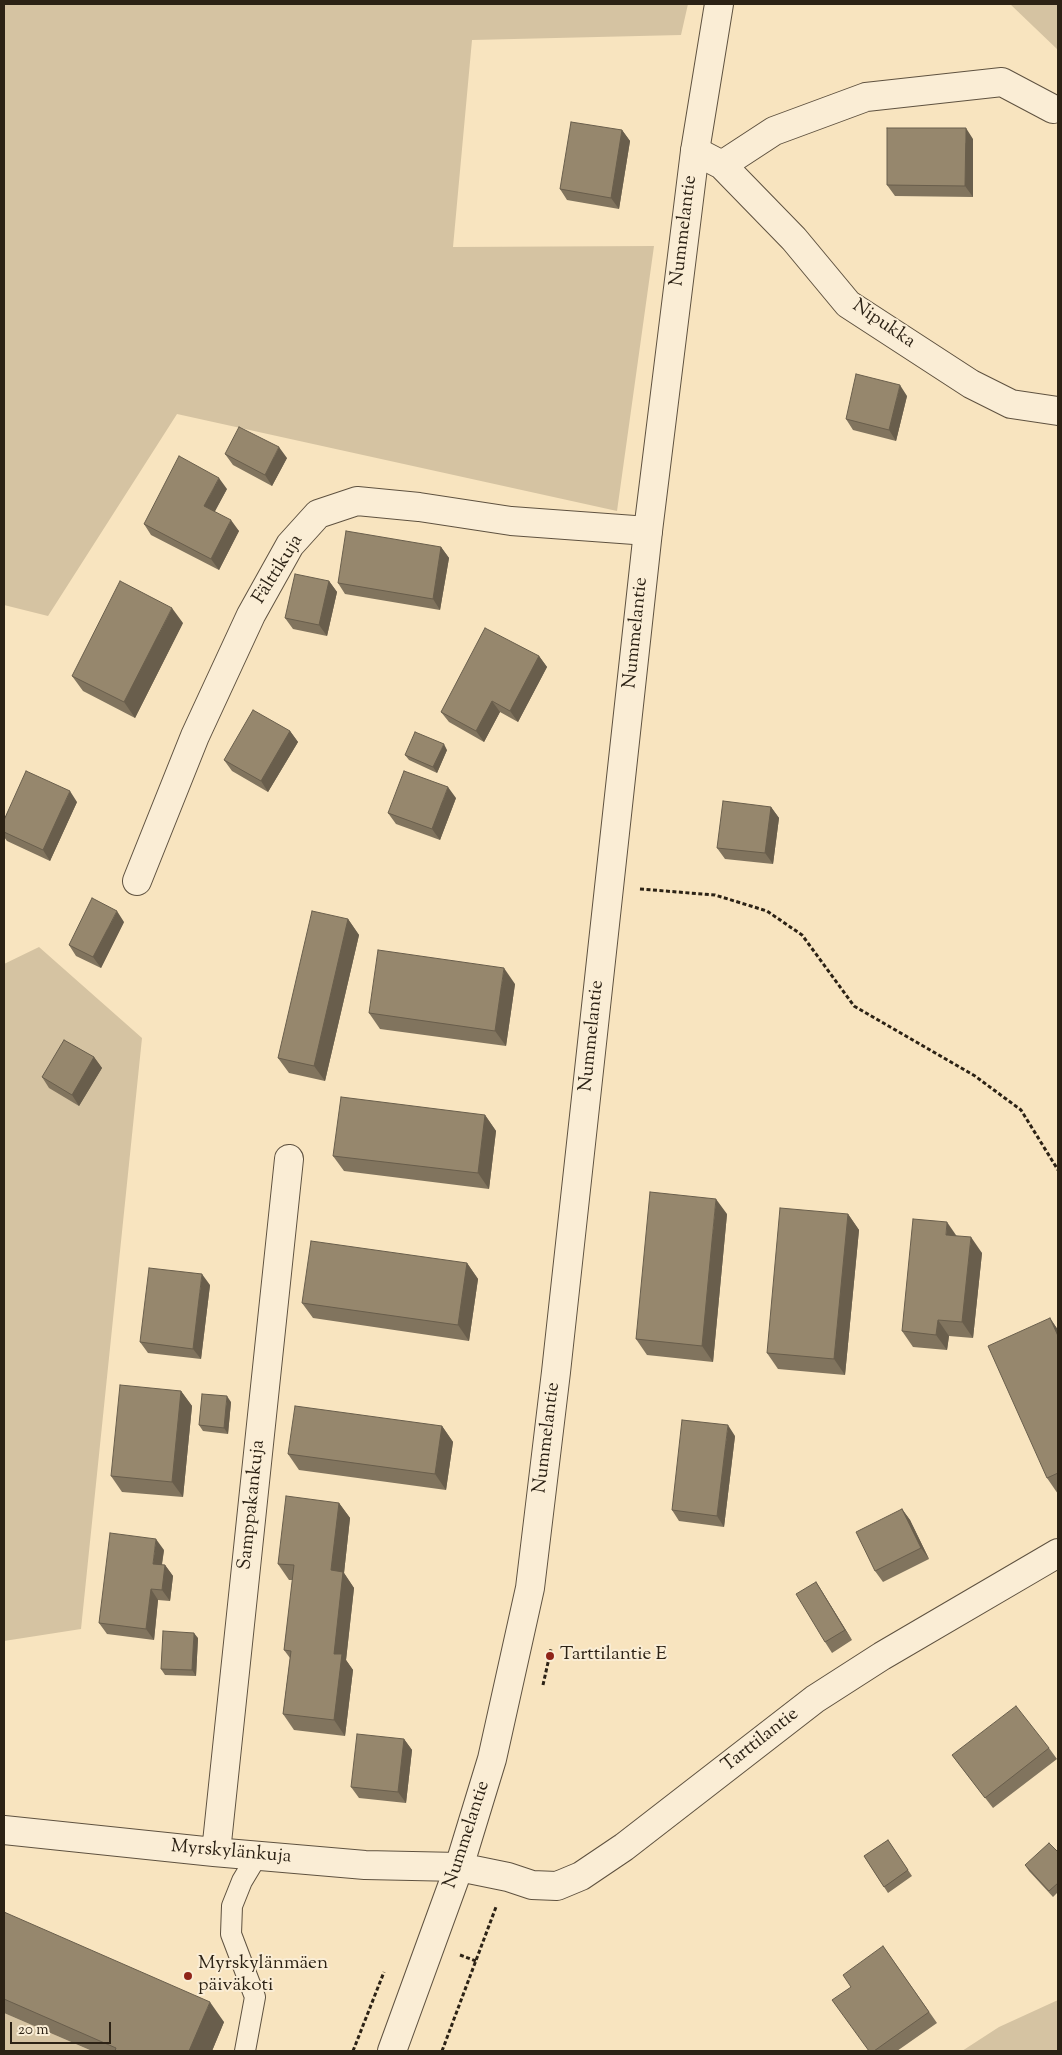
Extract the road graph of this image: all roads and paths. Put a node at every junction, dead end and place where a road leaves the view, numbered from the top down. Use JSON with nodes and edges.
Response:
{"nodes":[{"id":1,"x":719,"y":4,"type":"edge"},
{"id":2,"x":1052,"y":109,"type":"dead end"},
{"id":3,"x":695,"y":151,"type":"junction"},
{"id":4,"x":722,"y":165,"type":"junction"},
{"id":5,"x":1058,"y":411,"type":"edge"},
{"id":6,"x":648,"y":532,"type":"junction"},
{"id":7,"x":137,"y":881,"type":"dead end"},
{"id":8,"x":609,"y":886,"type":"junction"},
{"id":9,"x":289,"y":1159,"type":"dead end"},
{"id":10,"x":1058,"y":1170,"type":"edge"},
{"id":11,"x":1058,"y":1554,"type":"edge"},
{"id":12,"x":4,"y":1830,"type":"edge"},
{"id":13,"x":216,"y":1852,"type":"junction"},
{"id":14,"x":258,"y":1856,"type":"junction"},
{"id":15,"x":459,"y":1867,"type":"junction"},
{"id":16,"x":245,"y":2051,"type":"edge"},
{"id":17,"x":392,"y":2051,"type":"edge"}],
"edges":[{"from":1,"to":3,"type":"street","name":"Nummelantie"},
{"from":2,"to":4,"type":"street"},
{"from":3,"to":4,"type":"street","name":"Nipukka"},
{"from":3,"to":6,"type":"street","name":"Nummelantie"},
{"from":4,"to":5,"type":"street","name":"Nipukka"},
{"from":6,"to":7,"type":"street","name":"Fälttikuja"},
{"from":6,"to":8,"type":"street","name":"Nummelantie"},
{"from":8,"to":10,"type":"path"},
{"from":8,"to":15,"type":"street","name":"Nummelantie"},
{"from":9,"to":13,"type":"street","name":"Samppakankuja"},
{"from":11,"to":15,"type":"street","name":"Tarttilantie"},
{"from":12,"to":13,"type":"street","name":"Myrskylänkuja"},
{"from":13,"to":14,"type":"street","name":"Myrskylänkuja"},
{"from":14,"to":15,"type":"street","name":"Myrskylänkuja"},
{"from":14,"to":16,"type":"lane"},
{"from":15,"to":17,"type":"street","name":"Nummelantie"}]}
